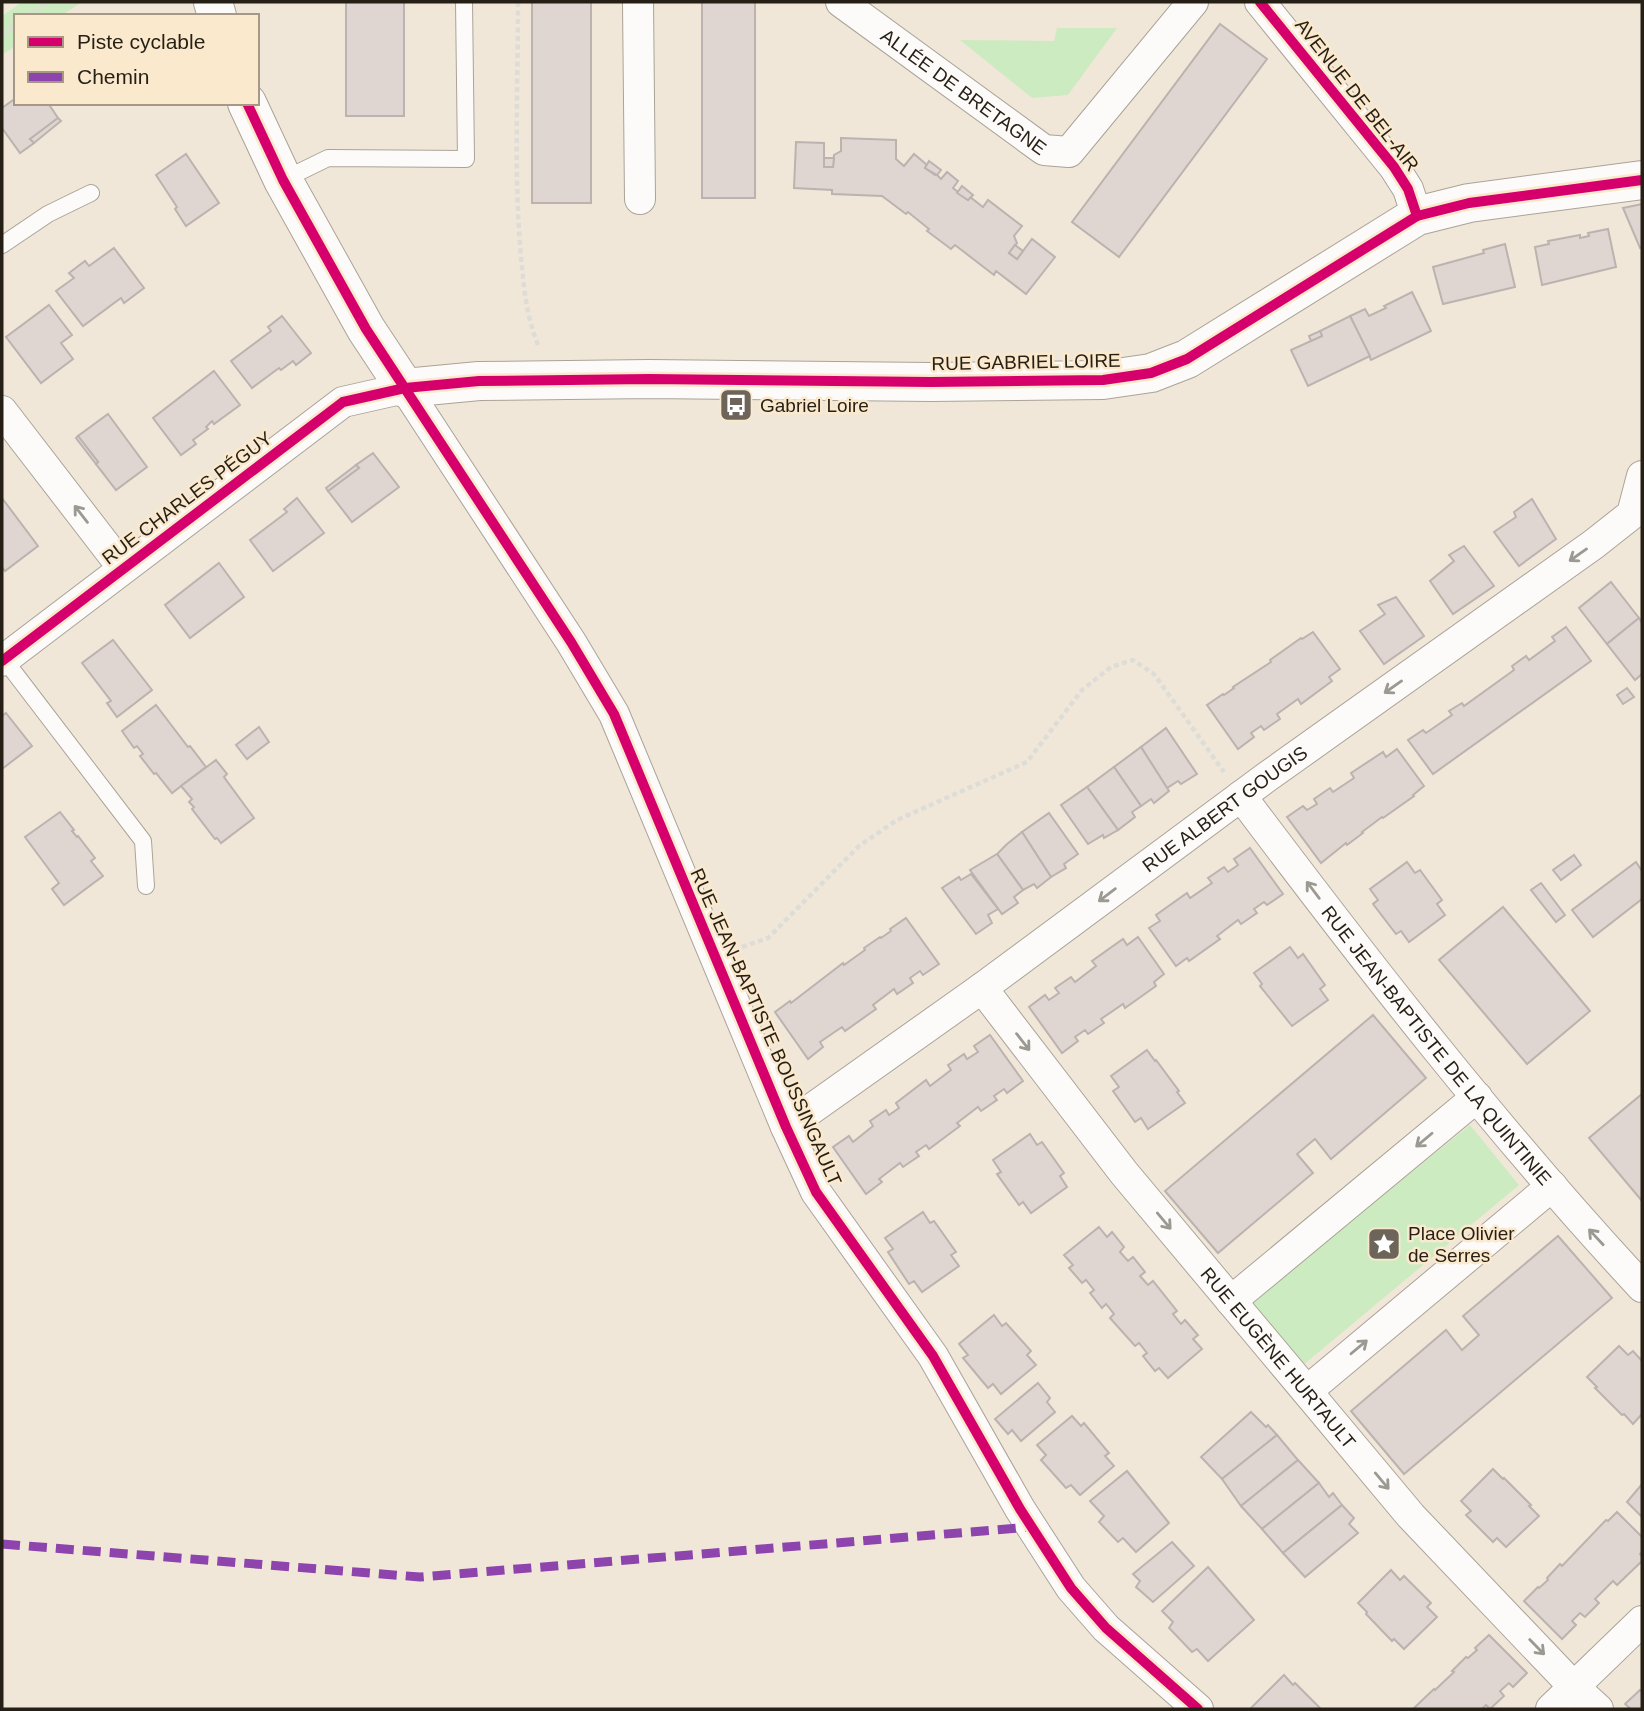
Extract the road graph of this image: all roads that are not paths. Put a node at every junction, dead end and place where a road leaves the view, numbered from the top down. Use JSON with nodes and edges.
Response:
{"nodes":[{"id":1,"x":464,"y":2,"type":"edge"},
{"id":2,"x":638,"y":2,"type":"edge"},
{"id":3,"x":841,"y":2,"type":"edge"},
{"id":4,"x":1194,"y":2,"type":"edge"},
{"id":5,"x":1260,"y":2,"type":"edge"},
{"id":6,"x":248,"y":105,"type":"edge"},
{"id":7,"x":283,"y":180,"type":"junction"},
{"id":8,"x":1642,"y":180,"type":"edge"},
{"id":9,"x":91,"y":193,"type":"dead end"},
{"id":10,"x":640,"y":199,"type":"dead end"},
{"id":11,"x":1417,"y":216,"type":"junction"},
{"id":12,"x":2,"y":246,"type":"edge"},
{"id":13,"x":405,"y":388,"type":"junction"},
{"id":14,"x":2,"y":411,"type":"edge"},
{"id":15,"x":1642,"y":475,"type":"edge"},
{"id":16,"x":1637,"y":521,"type":"edge"},
{"id":17,"x":123,"y":568,"type":"junction"},
{"id":18,"x":3,"y":660,"type":"edge"},
{"id":19,"x":1241,"y":796,"type":"junction"},
{"id":20,"x":146,"y":886,"type":"dead end"},
{"id":21,"x":982,"y":988,"type":"junction"},
{"id":22,"x":1477,"y":1097,"type":"junction"},
{"id":23,"x":786,"y":1127,"type":"junction"},
{"id":24,"x":1552,"y":1186,"type":"junction"},
{"id":25,"x":1642,"y":1287,"type":"edge"},
{"id":26,"x":1231,"y":1301,"type":"junction"},
{"id":27,"x":1307,"y":1391,"type":"junction"},
{"id":28,"x":1642,"y":1621,"type":"edge"},
{"id":29,"x":1574,"y":1687,"type":"junction"},
{"id":30,"x":1198,"y":1709,"type":"edge"},
{"id":31,"x":1551,"y":1709,"type":"edge"},
{"id":32,"x":1598,"y":1709,"type":"edge"}],
"edges":[{"from":1,"to":7,"type":"lane"},
{"from":2,"to":10,"type":"street"},
{"from":3,"to":4,"type":"street","name":"ALLÉE DE BRETAGNE"},
{"from":5,"to":11,"type":"street","name":"AVENUE DE BEL-AIR"},
{"from":6,"to":7,"type":"street"},
{"from":7,"to":13,"type":"street"},
{"from":8,"to":11,"type":"street","name":"RUE GABRIEL LOIRE"},
{"from":9,"to":12,"type":"lane"},
{"from":11,"to":13,"type":"street","name":"RUE GABRIEL LOIRE"},
{"from":13,"to":17,"type":"street","name":"RUE CHARLES PÉGUY"},
{"from":13,"to":23,"type":"street","name":"RUE JEAN-BAPTISTE BOUSSINGAULT"},
{"from":17,"to":14,"type":"street","name":"RUE CHARLES PÉGUY","one_way":true},
{"from":15,"to":16,"type":"street","name":"RUE ALBERT GOUGIS"},
{"from":16,"to":19,"type":"street","name":"RUE ALBERT GOUGIS","one_way":true},
{"from":17,"to":18,"type":"street","name":"RUE CHARLES PÉGUY"},
{"from":18,"to":20,"type":"lane"},
{"from":19,"to":21,"type":"street","name":"RUE ALBERT GOUGIS","one_way":true},
{"from":22,"to":19,"type":"street","name":"RUE JEAN-BAPTISTE DE LA QUINTINIE","one_way":true},
{"from":21,"to":23,"type":"street","name":"RUE ALBERT GOUGIS"},
{"from":21,"to":26,"type":"street","name":"RUE EUGÈNE HURTAULT","one_way":true},
{"from":22,"to":24,"type":"street","name":"RUE JEAN-BAPTISTE DE LA QUINTINIE"},
{"from":22,"to":26,"type":"street","one_way":true},
{"from":23,"to":30,"type":"street","name":"RUE JEAN-BAPTISTE BOUSSINGAULT"},
{"from":25,"to":24,"type":"street","name":"RUE JEAN-BAPTISTE DE LA QUINTINIE","one_way":true},
{"from":27,"to":24,"type":"street","one_way":true},
{"from":26,"to":27,"type":"street","name":"RUE EUGÈNE HURTAULT"},
{"from":27,"to":29,"type":"street","name":"RUE EUGÈNE HURTAULT","one_way":true},
{"from":28,"to":29,"type":"street"},
{"from":29,"to":31,"type":"street"},
{"from":29,"to":32,"type":"street","name":"RUE EUGÈNE HURTAULT"}]}
